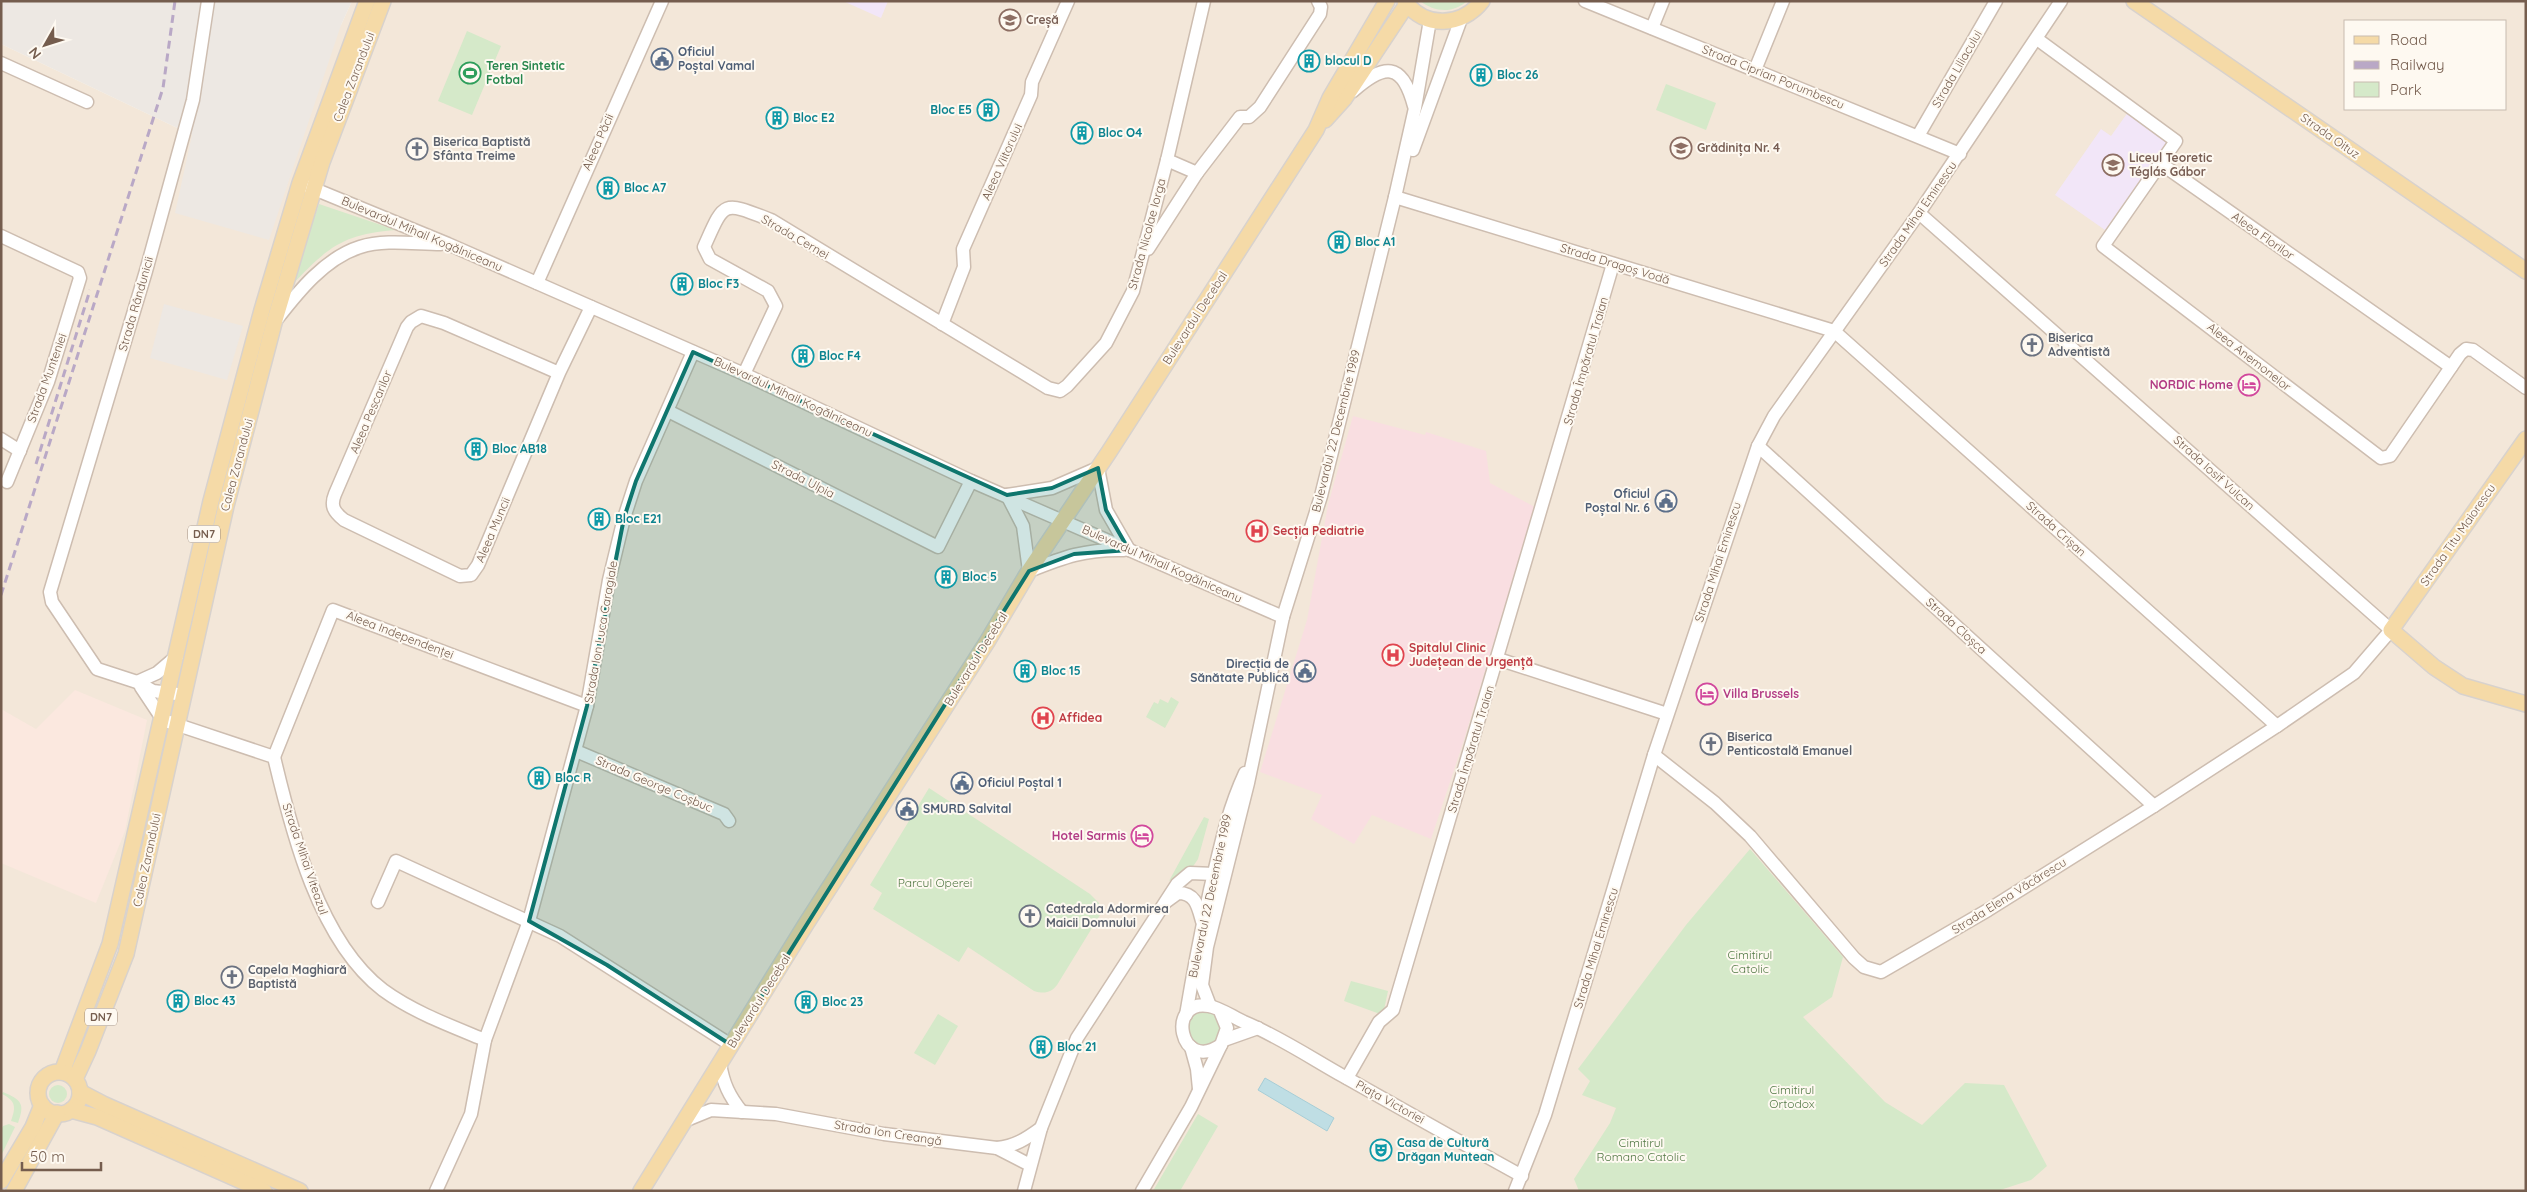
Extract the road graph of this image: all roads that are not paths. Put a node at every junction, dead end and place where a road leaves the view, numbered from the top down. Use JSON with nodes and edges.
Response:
{"nodes":[{"id":1,"x":208,"y":1,"type":"edge"},
{"id":2,"x":367,"y":1,"type":"edge"},
{"id":3,"x":383,"y":1,"type":"edge"},
{"id":4,"x":662,"y":1,"type":"edge"},
{"id":5,"x":1068,"y":1,"type":"edge"},
{"id":6,"x":1204,"y":1,"type":"edge"},
{"id":7,"x":1318,"y":1,"type":"edge"},
{"id":8,"x":1387,"y":1,"type":"edge"},
{"id":9,"x":1585,"y":1,"type":"edge"},
{"id":10,"x":1663,"y":1,"type":"edge"},
{"id":11,"x":1783,"y":1,"type":"edge"},
{"id":12,"x":1996,"y":1,"type":"edge"},
{"id":13,"x":2061,"y":1,"type":"edge"},
{"id":14,"x":2134,"y":1,"type":"edge"},
{"id":15,"x":1406,"y":2,"type":"edge"},
{"id":16,"x":1480,"y":4,"type":"edge"},
{"id":17,"x":1461,"y":18,"type":"junction"},
{"id":18,"x":1430,"y":20,"type":"junction"},
{"id":19,"x":1652,"y":28,"type":"junction"},
{"id":20,"x":2037,"y":40,"type":"junction"},
{"id":21,"x":1,"y":62,"type":"edge"},
{"id":22,"x":1755,"y":70,"type":"junction"},
{"id":23,"x":1344,"y":99,"type":"junction"},
{"id":24,"x":87,"y":102,"type":"dead end"},
{"id":25,"x":1415,"y":108,"type":"junction"},
{"id":26,"x":1316,"y":130,"type":"junction"},
{"id":27,"x":1918,"y":136,"type":"junction"},
{"id":28,"x":1960,"y":154,"type":"junction"},
{"id":29,"x":1167,"y":160,"type":"junction"},
{"id":30,"x":2160,"y":163,"type":"junction"},
{"id":31,"x":1197,"y":173,"type":"junction"},
{"id":32,"x":307,"y":186,"type":"junction"},
{"id":33,"x":1395,"y":197,"type":"junction"},
{"id":34,"x":1919,"y":213,"type":"junction"},
{"id":35,"x":1,"y":236,"type":"edge"},
{"id":36,"x":448,"y":244,"type":"junction"},
{"id":37,"x":1141,"y":260,"type":"junction"},
{"id":38,"x":1614,"y":264,"type":"junction"},
{"id":39,"x":2526,"y":271,"type":"edge"},
{"id":40,"x":536,"y":283,"type":"junction"},
{"id":41,"x":591,"y":307,"type":"junction"},
{"id":42,"x":274,"y":323,"type":"junction"},
{"id":43,"x":942,"y":324,"type":"junction"},
{"id":44,"x":1834,"y":331,"type":"junction"},
{"id":45,"x":693,"y":352,"type":"junction"},
{"id":46,"x":2451,"y":367,"type":"junction"},
{"id":47,"x":559,"y":372,"type":"junction"},
{"id":48,"x":744,"y":374,"type":"junction"},
{"id":49,"x":1048,"y":388,"type":"joint"},
{"id":50,"x":2526,"y":388,"type":"edge"},
{"id":51,"x":668,"y":411,"type":"junction"},
{"id":52,"x":1,"y":439,"type":"edge"},
{"id":53,"x":2526,"y":439,"type":"edge"},
{"id":54,"x":1758,"y":446,"type":"junction"},
{"id":55,"x":20,"y":451,"type":"junction"},
{"id":56,"x":1098,"y":468,"type":"junction"},
{"id":57,"x":971,"y":481,"type":"junction"},
{"id":58,"x":7,"y":482,"type":"dead end"},
{"id":59,"x":1007,"y":495,"type":"junction"},
{"id":60,"x":336,"y":514,"type":"joint"},
{"id":61,"x":1064,"y":519,"type":"junction"},
{"id":62,"x":1129,"y":550,"type":"junction"},
{"id":63,"x":1029,"y":571,"type":"junction"},
{"id":64,"x":1283,"y":617,"type":"junction"},
{"id":65,"x":2391,"y":630,"type":"junction"},
{"id":66,"x":177,"y":656,"type":"junction"},
{"id":67,"x":1498,"y":659,"type":"junction"},
{"id":68,"x":137,"y":682,"type":"junction"},
{"id":69,"x":176,"y":694,"type":"junction"},
{"id":70,"x":2525,"y":702,"type":"edge"},
{"id":71,"x":587,"y":706,"type":"junction"},
{"id":72,"x":1667,"y":714,"type":"junction"},
{"id":73,"x":170,"y":723,"type":"junction"},
{"id":74,"x":2277,"y":726,"type":"junction"},
{"id":75,"x":576,"y":751,"type":"junction"},
{"id":76,"x":1255,"y":753,"type":"junction"},
{"id":77,"x":1654,"y":755,"type":"junction"},
{"id":78,"x":274,"y":757,"type":"junction"},
{"id":79,"x":2154,"y":806,"type":"junction"},
{"id":80,"x":729,"y":821,"type":"dead end"},
{"id":81,"x":1214,"y":874,"type":"junction"},
{"id":82,"x":1177,"y":884,"type":"junction"},
{"id":83,"x":1209,"y":895,"type":"junction"},
{"id":84,"x":1167,"y":901,"type":"junction"},
{"id":85,"x":378,"y":902,"type":"dead end"},
{"id":86,"x":1218,"y":908,"type":"junction"},
{"id":87,"x":529,"y":921,"type":"junction"},
{"id":88,"x":1202,"y":921,"type":"junction"},
{"id":89,"x":1215,"y":1009,"type":"junction"},
{"id":90,"x":1186,"y":1015,"type":"junction"},
{"id":91,"x":1258,"y":1028,"type":"junction"},
{"id":92,"x":485,"y":1040,"type":"junction"},
{"id":93,"x":1222,"y":1043,"type":"junction"},
{"id":94,"x":731,"y":1046,"type":"junction"},
{"id":95,"x":1191,"y":1048,"type":"junction"},
{"id":96,"x":720,"y":1063,"type":"junction"},
{"id":97,"x":1347,"y":1078,"type":"junction"},
{"id":98,"x":72,"y":1081,"type":"junction"},
{"id":99,"x":1199,"y":1091,"type":"junction"},
{"id":100,"x":42,"y":1105,"type":"junction"},
{"id":101,"x":64,"y":1112,"type":"junction"},
{"id":102,"x":742,"y":1112,"type":"junction"},
{"id":103,"x":684,"y":1122,"type":"junction"},
{"id":104,"x":1041,"y":1128,"type":"junction"},
{"id":105,"x":997,"y":1148,"type":"junction"},
{"id":106,"x":1030,"y":1165,"type":"junction"},
{"id":107,"x":1522,"y":1176,"type":"junction"},
{"id":108,"x":1,"y":1181,"type":"edge"},
{"id":109,"x":14,"y":1191,"type":"edge"},
{"id":110,"x":264,"y":1191,"type":"edge"},
{"id":111,"x":300,"y":1191,"type":"edge"},
{"id":112,"x":436,"y":1191,"type":"edge"},
{"id":113,"x":641,"y":1191,"type":"edge"},
{"id":114,"x":1024,"y":1191,"type":"edge"},
{"id":115,"x":1142,"y":1191,"type":"edge"},
{"id":116,"x":1516,"y":1191,"type":"edge"}],
"edges":[{"from":1,"to":68,"type":"street","name":"Strada Rândunicii"},
{"from":2,"to":32,"type":"main road","name":"Calea Zarandului","number":"DN7"},
{"from":3,"to":32,"type":"main road","name":"Calea Zarandului","number":"DN7"},
{"from":4,"to":40,"type":"street","name":"Aleea Păcii"},
{"from":5,"to":43,"type":"street","name":"Aleea Viitorului"},
{"from":6,"to":29,"type":"street","name":"Strada Nicolae Iorga"},
{"from":7,"to":31,"type":"street"},
{"from":8,"to":26,"type":"main road","name":"Bulevardul Decebal"},
{"from":9,"to":19,"type":"street","name":"Strada Ciprian Porumbescu"},
{"from":10,"to":19,"type":"street"},
{"from":11,"to":22,"type":"street"},
{"from":12,"to":27,"type":"street","name":"Strada Liliacului"},
{"from":13,"to":20,"type":"street","name":"Strada Mihai Eminescu"},
{"from":14,"to":39,"type":"main road","name":"Strada Oituz"},
{"from":15,"to":18,"type":"main road"},
{"from":15,"to":23,"type":"main road","name":"Bulevardul Decebal"},
{"from":16,"to":17,"type":"main road"},
{"from":17,"to":18,"type":"main road"},
{"from":17,"to":33,"type":"street","name":"Bulevardul 22 Decembrie 1989"},
{"from":18,"to":25,"type":"street","name":"Bulevardul 22 Decembrie 1989"},
{"from":19,"to":22,"type":"street","name":"Strada Ciprian Porumbescu"},
{"from":20,"to":28,"type":"street","name":"Strada Mihai Eminescu"},
{"from":20,"to":30,"type":"street"},
{"from":21,"to":24,"type":"street"},
{"from":22,"to":27,"type":"street","name":"Strada Ciprian Porumbescu"},
{"from":23,"to":25,"type":"street"},
{"from":23,"to":26,"type":"main road","name":"Bulevardul Decebal"},
{"from":25,"to":33,"type":"street","name":"Bulevardul 22 Decembrie 1989"},
{"from":26,"to":56,"type":"main road","name":"Bulevardul Decebal"},
{"from":27,"to":28,"type":"street","name":"Strada Ciprian Porumbescu"},
{"from":28,"to":34,"type":"street","name":"Strada Mihai Eminescu"},
{"from":29,"to":31,"type":"street","name":"Strada Nicolae Iorga"},
{"from":29,"to":37,"type":"street","name":"Strada Nicolae Iorga"},
{"from":30,"to":46,"type":"street","name":"Aleea Florilor"},
{"from":30,"to":46,"type":"street","name":"Aleea Anemonelor"},
{"from":31,"to":37,"type":"street"},
{"from":32,"to":36,"type":"street","name":"Bulevardul Mihail Kogălniceanu"},
{"from":32,"to":42,"type":"main road","name":"Calea Zarandului","number":"DN7"},
{"from":32,"to":66,"type":"main road","name":"Calea Zarandului","number":"DN7"},
{"from":33,"to":38,"type":"street","name":"Strada Dragoș Vodă"},
{"from":33,"to":64,"type":"street","name":"Bulevardul 22 Decembrie 1989"},
{"from":34,"to":44,"type":"street","name":"Strada Mihai Eminescu"},
{"from":34,"to":65,"type":"street","name":"Strada Iosif Vulcan"},
{"from":35,"to":55,"type":"street","name":"Strada Munteniei"},
{"from":36,"to":40,"type":"street","name":"Bulevardul Mihail Kogălniceanu"},
{"from":36,"to":42,"type":"street"},
{"from":37,"to":49,"type":"street","name":"Strada Nicolae Iorga"},
{"from":38,"to":44,"type":"street","name":"Strada Dragoș Vodă"},
{"from":38,"to":67,"type":"street","name":"Strada Împăratul Traian"},
{"from":40,"to":41,"type":"street","name":"Bulevardul Mihail Kogălniceanu"},
{"from":41,"to":45,"type":"street","name":"Bulevardul Mihail Kogălniceanu"},
{"from":41,"to":47,"type":"street","name":"Aleea Muncii"},
{"from":42,"to":69,"type":"main road","name":"Calea Zarandului","number":"DN7"},
{"from":43,"to":48,"type":"street","name":"Strada Cernei"},
{"from":43,"to":49,"type":"street","name":"Strada Cernei"},
{"from":44,"to":54,"type":"street","name":"Strada Mihai Eminescu"},
{"from":44,"to":74,"type":"street","name":"Strada Crișan"},
{"from":45,"to":48,"type":"street","name":"Bulevardul Mihail Kogălniceanu"},
{"from":45,"to":51,"type":"street","name":"Strada Ion Luca Caragiale"},
{"from":46,"to":50,"type":"street"},
{"from":47,"to":60,"type":"street","name":"Aleea Pescarilor"},
{"from":47,"to":60,"type":"street","name":"Aleea Muncii"},
{"from":48,"to":57,"type":"street","name":"Bulevardul Mihail Kogălniceanu"},
{"from":51,"to":57,"type":"street","name":"Strada Ulpia"},
{"from":51,"to":71,"type":"street","name":"Strada Ion Luca Caragiale"},
{"from":52,"to":55,"type":"street"},
{"from":53,"to":65,"type":"main road","name":"Strada Titu Maiorescu"},
{"from":54,"to":72,"type":"street","name":"Strada Mihai Eminescu"},
{"from":54,"to":79,"type":"street","name":"Strada Cloșca"},
{"from":55,"to":58,"type":"street","name":"Strada Munteniei"},
{"from":56,"to":59,"type":"street"},
{"from":56,"to":61,"type":"main road","name":"Bulevardul Decebal"},
{"from":56,"to":62,"type":"street"},
{"from":57,"to":59,"type":"street","name":"Bulevardul Mihail Kogălniceanu"},
{"from":59,"to":61,"type":"street","name":"Bulevardul Mihail Kogălniceanu"},
{"from":59,"to":63,"type":"street"},
{"from":61,"to":62,"type":"street","name":"Bulevardul Mihail Kogălniceanu"},
{"from":61,"to":63,"type":"main road","name":"Bulevardul Decebal"},
{"from":62,"to":63,"type":"street"},
{"from":62,"to":64,"type":"street","name":"Bulevardul Mihail Kogălniceanu"},
{"from":63,"to":94,"type":"main road","name":"Bulevardul Decebal"},
{"from":64,"to":76,"type":"street","name":"Bulevardul 22 Decembrie 1989"},
{"from":65,"to":70,"type":"main road","name":"Strada Iosif Vulcan"},
{"from":65,"to":74,"type":"street","name":"Strada Elena Văcărescu"},
{"from":66,"to":68,"type":"street"},
{"from":66,"to":69,"type":"main road","name":"Calea Zarandului","number":"DN7"},
{"from":67,"to":72,"type":"street"},
{"from":67,"to":97,"type":"street","name":"Strada Împăratul Traian"},
{"from":68,"to":69,"type":"street"},
{"from":68,"to":73,"type":"street"},
{"from":69,"to":73,"type":"main road","name":"Calea Zarandului","number":"DN7"},
{"from":71,"to":75,"type":"street","name":"Strada Ion Luca Caragiale"},
{"from":71,"to":78,"type":"street","name":"Aleea Independenței"},
{"from":72,"to":77,"type":"street","name":"Strada Mihai Eminescu"},
{"from":73,"to":78,"type":"street"},
{"from":73,"to":98,"type":"main road","name":"Calea Zarandului","number":"DN7"},
{"from":74,"to":79,"type":"street","name":"Strada Elena Văcărescu"},
{"from":75,"to":80,"type":"street","name":"Strada George Coșbuc"},
{"from":75,"to":87,"type":"street","name":"Strada Ion Luca Caragiale"},
{"from":76,"to":81,"type":"street","name":"Bulevardul 22 Decembrie 1989"},
{"from":76,"to":86,"type":"street","name":"Bulevardul 22 Decembrie 1989"},
{"from":77,"to":79,"type":"street","name":"Strada Elena Văcărescu"},
{"from":77,"to":107,"type":"street","name":"Strada Mihai Eminescu"},
{"from":78,"to":92,"type":"street","name":"Strada Mihai Viteazul"},
{"from":81,"to":82,"type":"street"},
{"from":81,"to":83,"type":"street","name":"Bulevardul 22 Decembrie 1989"},
{"from":82,"to":83,"type":"street"},
{"from":82,"to":84,"type":"street"},
{"from":83,"to":86,"type":"street"},
{"from":83,"to":88,"type":"street","name":"Bulevardul 22 Decembrie 1989"},
{"from":84,"to":88,"type":"street"},
{"from":84,"to":104,"type":"street"},
{"from":85,"to":87,"type":"street"},
{"from":86,"to":89,"type":"street","name":"Bulevardul 22 Decembrie 1989"},
{"from":87,"to":92,"type":"street","name":"Strada Ion Luca Caragiale"},
{"from":87,"to":94,"type":"street"},
{"from":88,"to":90,"type":"street","name":"Bulevardul 22 Decembrie 1989"},
{"from":89,"to":90,"type":"street"},
{"from":89,"to":91,"type":"street","name":"Piața Victoriei"},
{"from":89,"to":93,"type":"street"},
{"from":90,"to":95,"type":"street"},
{"from":91,"to":93,"type":"street"},
{"from":91,"to":97,"type":"street","name":"Piața Victoriei"},
{"from":92,"to":112,"type":"street","name":"Strada Ion Luca Caragiale"},
{"from":93,"to":95,"type":"street"},
{"from":93,"to":99,"type":"street"},
{"from":94,"to":96,"type":"main road","name":"Bulevardul Decebal"},
{"from":95,"to":99,"type":"street"},
{"from":96,"to":102,"type":"street"},
{"from":96,"to":103,"type":"main road","name":"Bulevardul Decebal"},
{"from":97,"to":107,"type":"street","name":"Piața Victoriei"},
{"from":98,"to":100,"type":"main road"},
{"from":98,"to":101,"type":"main road"},
{"from":98,"to":111,"type":"main road"},
{"from":99,"to":115,"type":"street"},
{"from":100,"to":101,"type":"main road"},
{"from":100,"to":108,"type":"main road"},
{"from":101,"to":109,"type":"main road"},
{"from":101,"to":110,"type":"main road"},
{"from":102,"to":103,"type":"street","name":"Strada Ion Creangă"},
{"from":102,"to":105,"type":"street","name":"Strada Ion Creangă"},
{"from":103,"to":113,"type":"main road","name":"Bulevardul Decebal"},
{"from":104,"to":105,"type":"street"},
{"from":104,"to":106,"type":"street"},
{"from":105,"to":106,"type":"street","name":"Strada Ion Creangă"},
{"from":106,"to":114,"type":"street"},
{"from":107,"to":116,"type":"street","name":"Strada Mihai Eminescu"}]}
